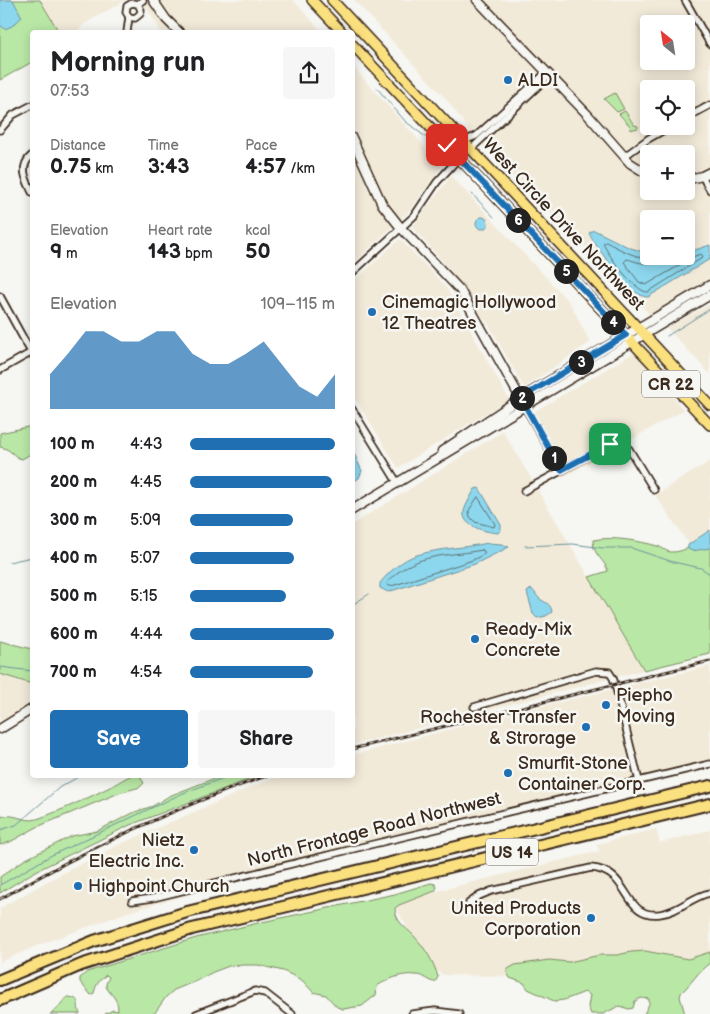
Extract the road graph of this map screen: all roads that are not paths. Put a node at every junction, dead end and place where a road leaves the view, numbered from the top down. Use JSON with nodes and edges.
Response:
{"nodes":[{"id":1,"x":153,"y":0,"type":"edge"},
{"id":2,"x":312,"y":0,"type":"edge"},
{"id":3,"x":332,"y":0,"type":"edge"},
{"id":4,"x":477,"y":0,"type":"edge"},
{"id":5,"x":685,"y":0,"type":"edge"},
{"id":6,"x":140,"y":2,"type":"edge"},
{"id":7,"x":129,"y":17,"type":"junction"},
{"id":8,"x":127,"y":30,"type":"edge"},
{"id":9,"x":177,"y":30,"type":"edge"},
{"id":10,"x":340,"y":30,"type":"edge"},
{"id":11,"x":710,"y":44,"type":"edge"},
{"id":12,"x":355,"y":47,"type":"edge"},
{"id":13,"x":548,"y":74,"type":"junction"},
{"id":14,"x":710,"y":105,"type":"edge"},
{"id":15,"x":30,"y":106,"type":"edge"},
{"id":16,"x":695,"y":113,"type":"edge"},
{"id":17,"x":0,"y":130,"type":"edge"},
{"id":18,"x":656,"y":135,"type":"edge"},
{"id":19,"x":464,"y":141,"type":"junction"},
{"id":20,"x":355,"y":145,"type":"edge"},
{"id":21,"x":447,"y":145,"type":"junction"},
{"id":22,"x":471,"y":149,"type":"junction"},
{"id":23,"x":625,"y":156,"type":"junction"},
{"id":24,"x":30,"y":157,"type":"edge"},
{"id":25,"x":459,"y":158,"type":"junction"},
{"id":26,"x":640,"y":169,"type":"edge"},
{"id":27,"x":710,"y":172,"type":"edge"},
{"id":28,"x":702,"y":176,"type":"junction"},
{"id":29,"x":695,"y":178,"type":"edge"},
{"id":30,"x":30,"y":187,"type":"edge"},
{"id":31,"x":710,"y":190,"type":"edge"},
{"id":32,"x":401,"y":228,"type":"junction"},
{"id":33,"x":355,"y":270,"type":"edge"},
{"id":34,"x":710,"y":285,"type":"edge"},
{"id":35,"x":710,"y":295,"type":"edge"},
{"id":36,"x":0,"y":296,"type":"edge"},
{"id":37,"x":638,"y":328,"type":"junction"},
{"id":38,"x":626,"y":335,"type":"junction"},
{"id":39,"x":644,"y":335,"type":"junction"},
{"id":40,"x":632,"y":342,"type":"junction"},
{"id":41,"x":30,"y":349,"type":"edge"},
{"id":42,"x":30,"y":354,"type":"edge"},
{"id":43,"x":0,"y":370,"type":"edge"},
{"id":44,"x":521,"y":398,"type":"junction"},
{"id":45,"x":710,"y":405,"type":"edge"},
{"id":46,"x":525,"y":406,"type":"junction"},
{"id":47,"x":355,"y":414,"type":"edge"},
{"id":48,"x":710,"y":425,"type":"edge"},
{"id":49,"x":561,"y":470,"type":"junction"},
{"id":50,"x":397,"y":482,"type":"junction"},
{"id":51,"x":654,"y":490,"type":"dead end"},
{"id":52,"x":524,"y":492,"type":"dead end"},
{"id":53,"x":355,"y":508,"type":"edge"},
{"id":54,"x":474,"y":707,"type":"dead end"},
{"id":55,"x":30,"y":709,"type":"edge"},
{"id":56,"x":0,"y":729,"type":"edge"},
{"id":57,"x":710,"y":764,"type":"edge"},
{"id":58,"x":710,"y":780,"type":"edge"},
{"id":59,"x":638,"y":781,"type":"junction"},
{"id":60,"x":710,"y":786,"type":"edge"},
{"id":61,"x":710,"y":805,"type":"edge"},
{"id":62,"x":600,"y":812,"type":"junction"},
{"id":63,"x":710,"y":893,"type":"edge"},
{"id":64,"x":132,"y":902,"type":"dead end"},
{"id":65,"x":470,"y":903,"type":"dead end"},
{"id":66,"x":0,"y":980,"type":"edge"},
{"id":67,"x":0,"y":1000,"type":"edge"},
{"id":68,"x":196,"y":1014,"type":"edge"},
{"id":69,"x":292,"y":1014,"type":"edge"},
{"id":70,"x":412,"y":1014,"type":"edge"},
{"id":71,"x":459,"y":1014,"type":"edge"}],
"edges":[{"from":1,"to":9,"type":"street"},
{"from":2,"to":10,"type":"main road"},
{"from":3,"to":19,"type":"main road","name":"West Circle Drive Northwest","number":"CR 22"},
{"from":4,"to":13,"type":"street"},
{"from":5,"to":11,"type":"street"},
{"from":6,"to":7,"type":"street"},
{"from":6,"to":7,"type":"street"},
{"from":7,"to":8,"type":"street"},
{"from":12,"to":21,"type":"main road","name":"West Circle Drive Northwest","number":"CR 22"},
{"from":13,"to":19,"type":"street"},
{"from":13,"to":22,"type":"street"},
{"from":13,"to":23,"type":"street"},
{"from":14,"to":16,"type":"street"},
{"from":15,"to":17,"type":"street"},
{"from":18,"to":23,"type":"street"},
{"from":19,"to":22,"type":"main road","name":"West Circle Drive Northwest","number":"CR 22"},
{"from":20,"to":32,"type":"street"},
{"from":21,"to":22,"type":"main road"},
{"from":21,"to":25,"type":"main road","name":"West Circle Drive Northwest","number":"CR 22"},
{"from":22,"to":37,"type":"main road","name":"West Circle Drive Northwest","number":"CR 22"},
{"from":23,"to":26,"type":"street"},
{"from":24,"to":30,"type":"street"},
{"from":25,"to":32,"type":"street"},
{"from":25,"to":38,"type":"main road","name":"West Circle Drive Northwest","number":"CR 22"},
{"from":27,"to":28,"type":"street"},
{"from":28,"to":29,"type":"street"},
{"from":28,"to":31,"type":"street"},
{"from":32,"to":33,"type":"street"},
{"from":32,"to":44,"type":"street"},
{"from":34,"to":37,"type":"street"},
{"from":35,"to":39,"type":"street"},
{"from":36,"to":41,"type":"street"},
{"from":37,"to":38,"type":"street"},
{"from":37,"to":39,"type":"main road","name":"West Circle Drive Northwest","number":"CR 22"},
{"from":38,"to":40,"type":"main road","name":"West Circle Drive Northwest","number":"CR 22"},
{"from":38,"to":44,"type":"street"},
{"from":39,"to":40,"type":"street"},
{"from":39,"to":45,"type":"main road","name":"West Circle Drive Northwest","number":"CR 22"},
{"from":40,"to":46,"type":"street"},
{"from":40,"to":48,"type":"main road","name":"West Circle Drive Northwest","number":"CR 22"},
{"from":42,"to":43,"type":"street"},
{"from":44,"to":46,"type":"street"},
{"from":44,"to":50,"type":"street"},
{"from":46,"to":49,"type":"street"},
{"from":46,"to":50,"type":"street"},
{"from":47,"to":50,"type":"street"},
{"from":49,"to":51,"type":"street"},
{"from":49,"to":52,"type":"street"},
{"from":50,"to":53,"type":"street"},
{"from":54,"to":59,"type":"street"},
{"from":55,"to":56,"type":"street"},
{"from":57,"to":59,"type":"street","name":"North Frontage Road Northwest"},
{"from":58,"to":62,"type":"highway"},
{"from":59,"to":64,"type":"street","name":"North Frontage Road Northwest"},
{"from":60,"to":62,"type":"highway","number":"US 14"},
{"from":61,"to":67,"type":"highway","number":"US 14"},
{"from":62,"to":66,"type":"highway","number":"US 14"},
{"from":63,"to":65,"type":"street"},
{"from":68,"to":69,"type":"street"},
{"from":70,"to":71,"type":"street"}]}
